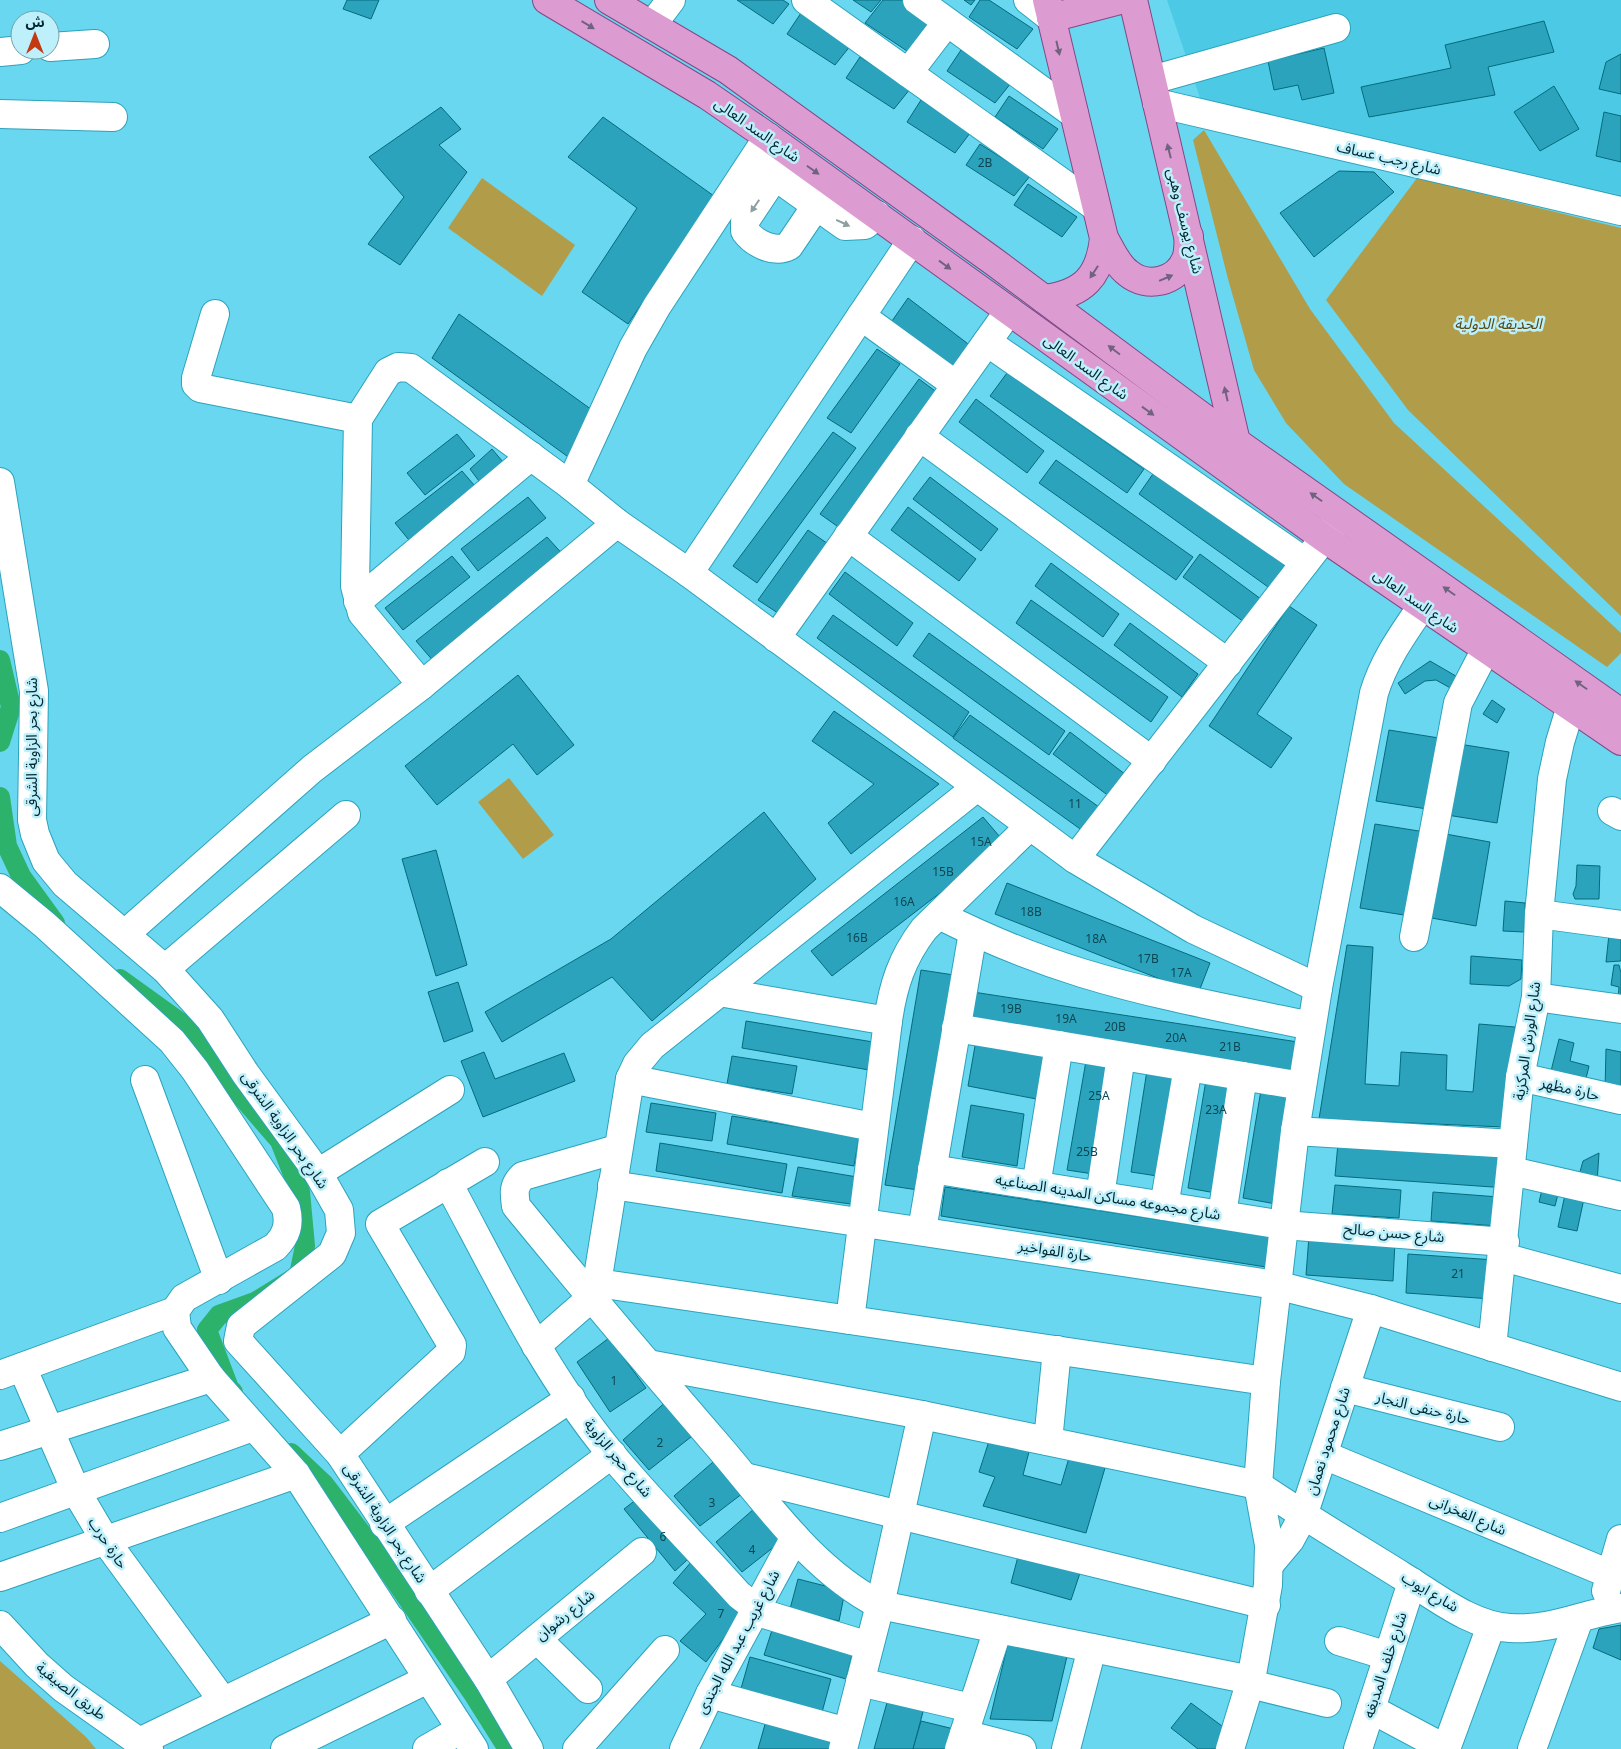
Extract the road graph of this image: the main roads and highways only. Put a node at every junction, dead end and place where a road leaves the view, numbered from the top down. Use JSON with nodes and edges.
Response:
{"nodes":[{"id":1,"x":547,"y":0,"type":"edge"},
{"id":2,"x":609,"y":0,"type":"edge"},
{"id":3,"x":1120,"y":0,"type":"edge"},
{"id":4,"x":1133,"y":0,"type":"edge"},
{"id":5,"x":1049,"y":9,"type":"edge"},
{"id":6,"x":1189,"y":233,"type":"junction"},
{"id":7,"x":1104,"y":238,"type":"junction"},
{"id":8,"x":1044,"y":299,"type":"junction"},
{"id":9,"x":1236,"y":442,"type":"junction"},
{"id":10,"x":1394,"y":552,"type":"junction"},
{"id":11,"x":1377,"y":575,"type":"junction"},
{"id":12,"x":1621,"y":713,"type":"edge"},
{"id":13,"x":1621,"y":741,"type":"edge"}],
"edges":[{"from":1,"to":11,"type":"main road","name":"شارع السد العالى","one_way":true},
{"from":2,"to":8,"type":"main road","name":"شارع السد العالى"},
{"from":3,"to":5,"type":"main road"},
{"from":6,"to":4,"type":"main road","name":"شارع يوسف وهبى","one_way":true},
{"from":5,"to":7,"type":"main road","one_way":true},
{"from":7,"to":6,"type":"main road","one_way":true},
{"from":9,"to":6,"type":"main road","name":"شارع يوسف وهبى","one_way":true},
{"from":7,"to":8,"type":"main road","one_way":true},
{"from":9,"to":8,"type":"main road","name":"شارع السد العالى","one_way":true},
{"from":10,"to":9,"type":"main road","name":"شارع السد العالى","one_way":true},
{"from":10,"to":11,"type":"main road"},
{"from":12,"to":10,"type":"main road","name":"شارع السد العالى","one_way":true},
{"from":11,"to":13,"type":"main road","name":"شارع السد العالى"}]}
